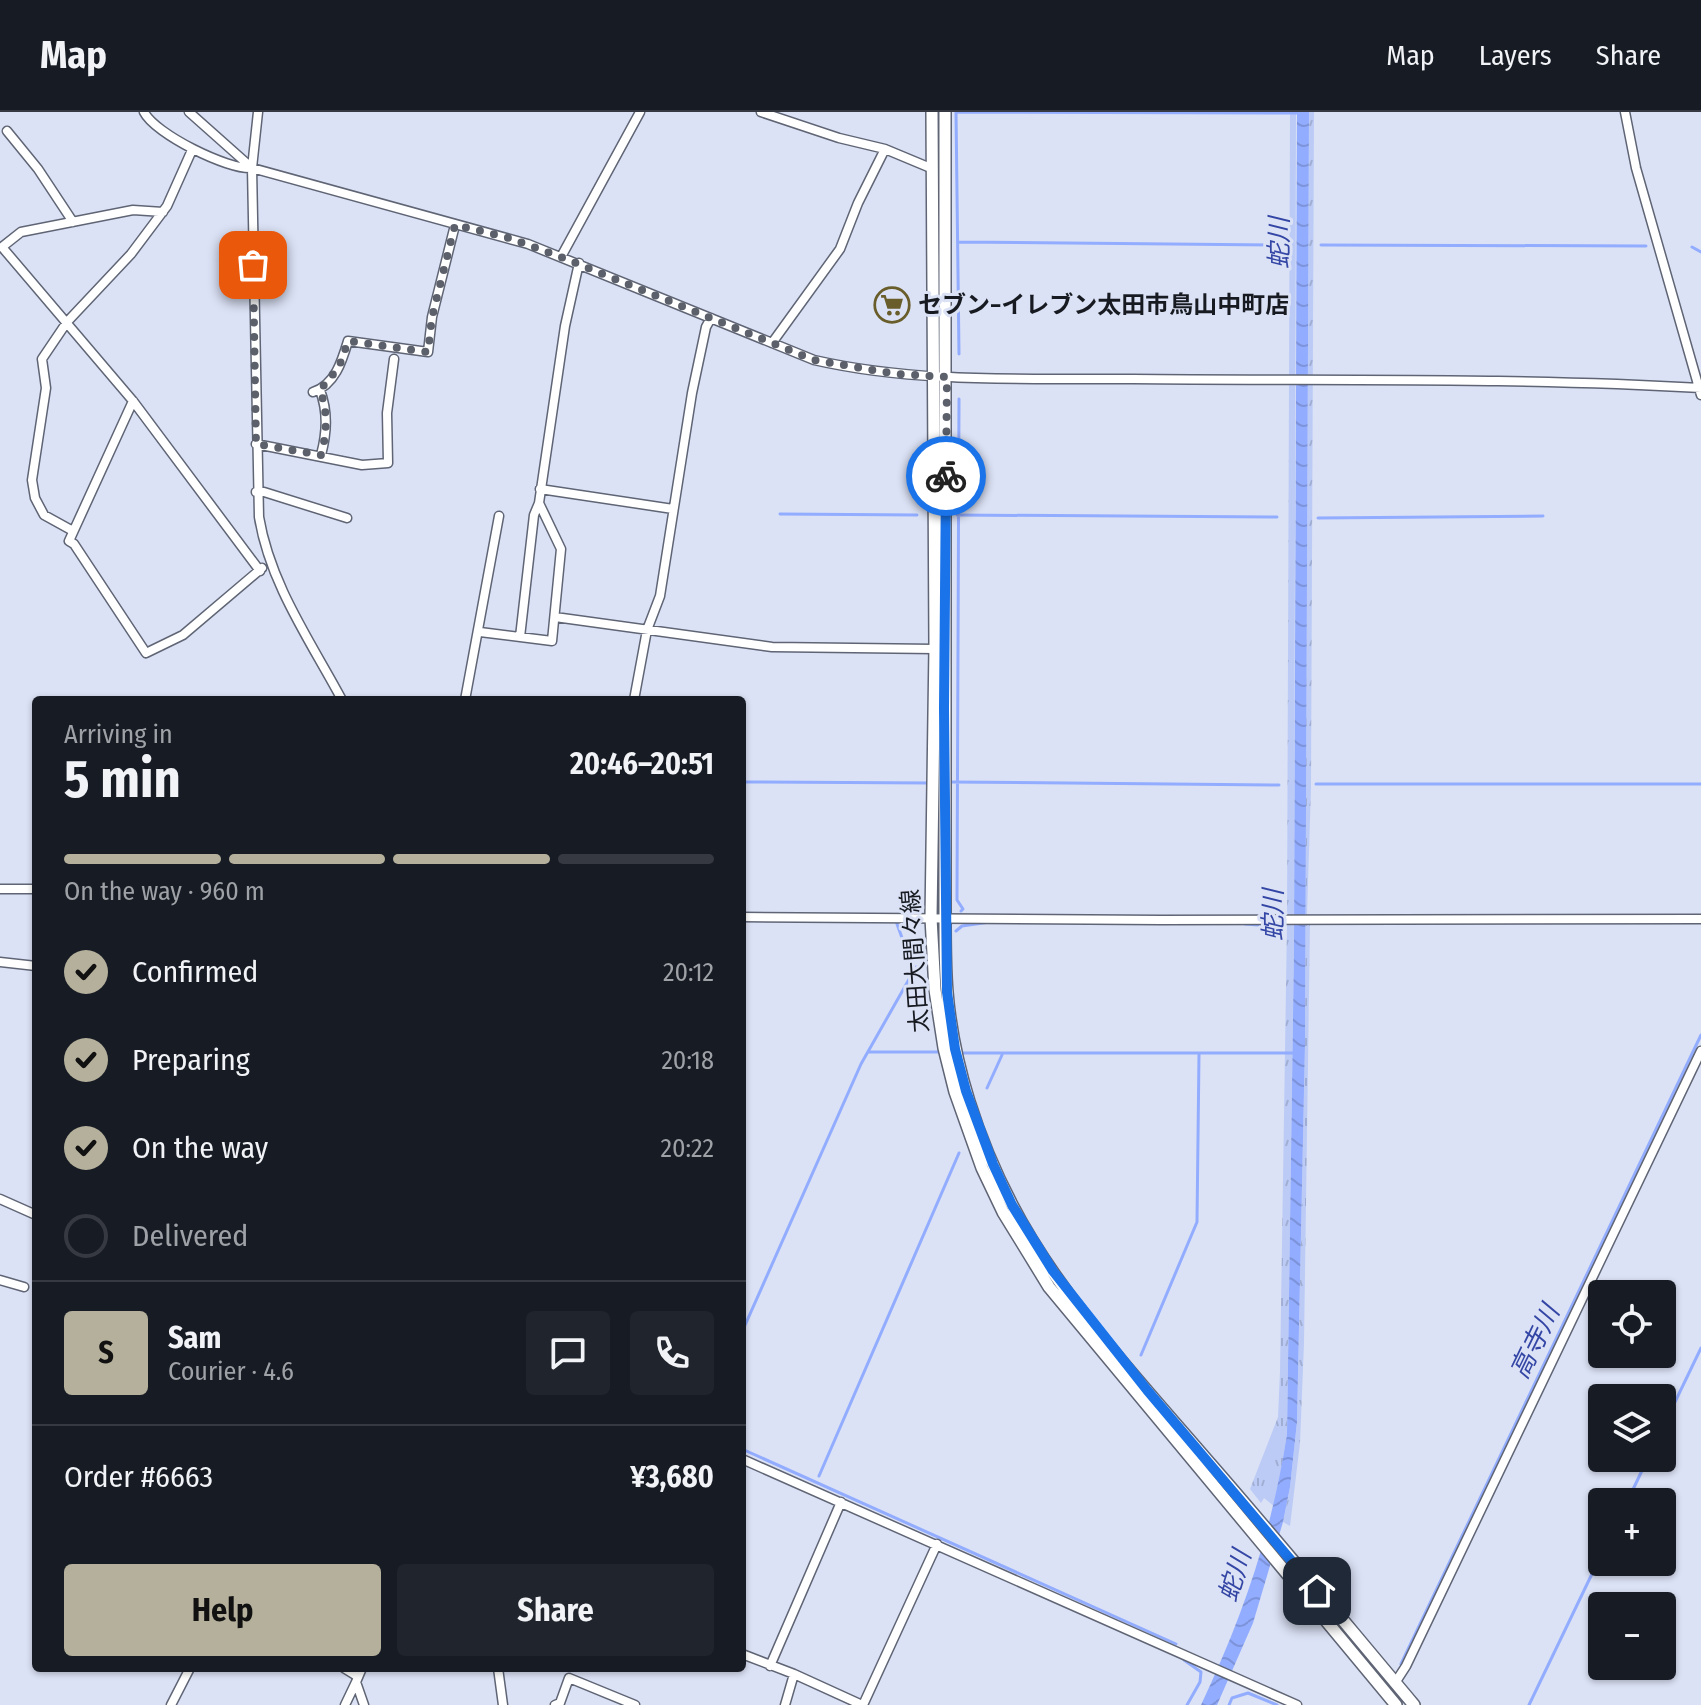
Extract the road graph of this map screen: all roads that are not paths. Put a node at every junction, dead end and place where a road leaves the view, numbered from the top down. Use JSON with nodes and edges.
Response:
{"nodes":[{"id":1,"x":144,"y":112,"type":"edge"},
{"id":2,"x":189,"y":112,"type":"edge"},
{"id":3,"x":258,"y":112,"type":"edge"},
{"id":4,"x":640,"y":112,"type":"edge"},
{"id":5,"x":761,"y":112,"type":"edge"},
{"id":6,"x":932,"y":112,"type":"edge"},
{"id":7,"x":945,"y":112,"type":"edge"},
{"id":8,"x":1625,"y":112,"type":"edge"},
{"id":9,"x":7,"y":131,"type":"dead end"},
{"id":10,"x":885,"y":149,"type":"junction"},
{"id":11,"x":192,"y":150,"type":"junction"},
{"id":12,"x":252,"y":168,"type":"junction"},
{"id":13,"x":933,"y":169,"type":"junction"},
{"id":14,"x":163,"y":212,"type":"junction"},
{"id":15,"x":73,"y":222,"type":"junction"},
{"id":16,"x":455,"y":225,"type":"junction"},
{"id":17,"x":561,"y":257,"type":"junction"},
{"id":18,"x":579,"y":263,"type":"junction"},
{"id":19,"x":711,"y":318,"type":"junction"},
{"id":20,"x":67,"y":322,"type":"junction"},
{"id":21,"x":772,"y":343,"type":"junction"},
{"id":22,"x":394,"y":359,"type":"dead end"},
{"id":23,"x":933,"y":376,"type":"junction"},
{"id":24,"x":947,"y":377,"type":"junction"},
{"id":25,"x":1700,"y":390,"type":"edge"},
{"id":26,"x":133,"y":401,"type":"junction"},
{"id":27,"x":256,"y":444,"type":"junction"},
{"id":28,"x":321,"y":455,"type":"junction"},
{"id":29,"x":540,"y":489,"type":"junction"},
{"id":30,"x":256,"y":492,"type":"junction"},
{"id":31,"x":539,"y":503,"type":"junction"},
{"id":32,"x":673,"y":509,"type":"junction"},
{"id":33,"x":499,"y":516,"type":"dead end"},
{"id":34,"x":347,"y":518,"type":"dead end"},
{"id":35,"x":73,"y":531,"type":"junction"},
{"id":36,"x":270,"y":561,"type":"junction"},
{"id":37,"x":260,"y":571,"type":"junction"},
{"id":38,"x":555,"y":617,"type":"junction"},
{"id":39,"x":647,"y":630,"type":"junction"},
{"id":40,"x":480,"y":632,"type":"junction"},
{"id":41,"x":520,"y":637,"type":"junction"},
{"id":42,"x":935,"y":649,"type":"junction"},
{"id":43,"x":339,"y":696,"type":"edge"},
{"id":44,"x":466,"y":696,"type":"edge"},
{"id":45,"x":635,"y":696,"type":"edge"},
{"id":46,"x":0,"y":889,"type":"edge"},
{"id":47,"x":32,"y":889,"type":"edge"},
{"id":48,"x":746,"y":917,"type":"edge"},
{"id":49,"x":931,"y":918,"type":"junction"},
{"id":50,"x":945,"y":919,"type":"junction"},
{"id":51,"x":1701,"y":919,"type":"edge"},
{"id":52,"x":0,"y":962,"type":"edge"},
{"id":53,"x":32,"y":966,"type":"edge"},
{"id":54,"x":1701,"y":1051,"type":"edge"},
{"id":55,"x":0,"y":1199,"type":"edge"},
{"id":56,"x":32,"y":1213,"type":"edge"},
{"id":57,"x":0,"y":1280,"type":"edge"},
{"id":58,"x":24,"y":1287,"type":"dead end"},
{"id":59,"x":746,"y":1461,"type":"edge"},
{"id":60,"x":841,"y":1502,"type":"junction"},
{"id":61,"x":937,"y":1544,"type":"junction"},
{"id":62,"x":746,"y":1656,"type":"edge"},
{"id":63,"x":770,"y":1666,"type":"junction"},
{"id":64,"x":188,"y":1672,"type":"edge"},
{"id":65,"x":499,"y":1672,"type":"edge"},
{"id":66,"x":794,"y":1674,"type":"junction"},
{"id":67,"x":358,"y":1675,"type":"edge"},
{"id":68,"x":1395,"y":1683,"type":"junction"},
{"id":69,"x":624,"y":1703,"type":"edge"},
{"id":70,"x":171,"y":1705,"type":"edge"},
{"id":71,"x":345,"y":1705,"type":"edge"},
{"id":72,"x":364,"y":1705,"type":"edge"},
{"id":73,"x":503,"y":1705,"type":"edge"},
{"id":74,"x":555,"y":1705,"type":"edge"},
{"id":75,"x":635,"y":1705,"type":"edge"},
{"id":76,"x":785,"y":1705,"type":"edge"},
{"id":77,"x":863,"y":1705,"type":"edge"},
{"id":78,"x":1297,"y":1705,"type":"edge"},
{"id":79,"x":1396,"y":1705,"type":"edge"},
{"id":80,"x":1414,"y":1705,"type":"edge"}],
"edges":[{"from":1,"to":11,"type":"street"},
{"from":2,"to":12,"type":"street"},
{"from":3,"to":12,"type":"street"},
{"from":4,"to":17,"type":"street"},
{"from":5,"to":10,"type":"street"},
{"from":6,"to":13,"type":"main road","name":"太田大間々線"},
{"from":7,"to":24,"type":"main road","name":"太田大間々線"},
{"from":8,"to":25,"type":"street"},
{"from":9,"to":15,"type":"street"},
{"from":10,"to":13,"type":"street"},
{"from":10,"to":21,"type":"street"},
{"from":11,"to":12,"type":"street"},
{"from":11,"to":14,"type":"street"},
{"from":12,"to":16,"type":"street"},
{"from":12,"to":27,"type":"street"},
{"from":13,"to":23,"type":"main road","name":"太田大間々線"},
{"from":14,"to":15,"type":"street"},
{"from":14,"to":20,"type":"street"},
{"from":15,"to":20,"type":"street"},
{"from":16,"to":17,"type":"street"},
{"from":16,"to":28,"type":"street"},
{"from":17,"to":18,"type":"street"},
{"from":18,"to":19,"type":"street"},
{"from":18,"to":29,"type":"street"},
{"from":19,"to":21,"type":"street"},
{"from":19,"to":32,"type":"street"},
{"from":20,"to":26,"type":"street"},
{"from":20,"to":35,"type":"street"},
{"from":21,"to":23,"type":"street"},
{"from":22,"to":28,"type":"street"},
{"from":23,"to":24,"type":"street"},
{"from":23,"to":42,"type":"main road","name":"太田大間々線"},
{"from":24,"to":25,"type":"street"},
{"from":24,"to":50,"type":"main road","name":"太田大間々線"},
{"from":26,"to":35,"type":"street"},
{"from":26,"to":37,"type":"street"},
{"from":27,"to":28,"type":"street"},
{"from":27,"to":30,"type":"street"},
{"from":29,"to":31,"type":"street"},
{"from":29,"to":32,"type":"street"},
{"from":30,"to":34,"type":"street"},
{"from":30,"to":36,"type":"street"},
{"from":31,"to":38,"type":"street"},
{"from":31,"to":41,"type":"street"},
{"from":32,"to":39,"type":"street"},
{"from":33,"to":40,"type":"street"},
{"from":35,"to":37,"type":"street"},
{"from":36,"to":37,"type":"street"},
{"from":36,"to":43,"type":"street"},
{"from":38,"to":39,"type":"street"},
{"from":38,"to":41,"type":"street"},
{"from":39,"to":42,"type":"street"},
{"from":39,"to":45,"type":"street"},
{"from":40,"to":41,"type":"street"},
{"from":40,"to":44,"type":"street"},
{"from":42,"to":49,"type":"main road","name":"太田大間々線"},
{"from":46,"to":47,"type":"street"},
{"from":48,"to":49,"type":"street"},
{"from":49,"to":50,"type":"street"},
{"from":49,"to":79,"type":"main road","name":"太田大間々線"},
{"from":50,"to":51,"type":"street"},
{"from":50,"to":68,"type":"main road","name":"太田大間々線"},
{"from":52,"to":53,"type":"street"},
{"from":54,"to":68,"type":"street"},
{"from":55,"to":56,"type":"street"},
{"from":57,"to":58,"type":"street"},
{"from":59,"to":60,"type":"street"},
{"from":60,"to":61,"type":"street"},
{"from":60,"to":63,"type":"street"},
{"from":61,"to":77,"type":"street"},
{"from":61,"to":78,"type":"street"},
{"from":62,"to":63,"type":"street"},
{"from":63,"to":66,"type":"street"},
{"from":64,"to":70,"type":"street"},
{"from":65,"to":73,"type":"street"},
{"from":66,"to":76,"type":"street"},
{"from":66,"to":77,"type":"street"},
{"from":67,"to":71,"type":"street"},
{"from":67,"to":72,"type":"street"},
{"from":68,"to":80,"type":"main road","name":"太田大間々線"},
{"from":69,"to":74,"type":"street"},
{"from":69,"to":75,"type":"street"}]}
